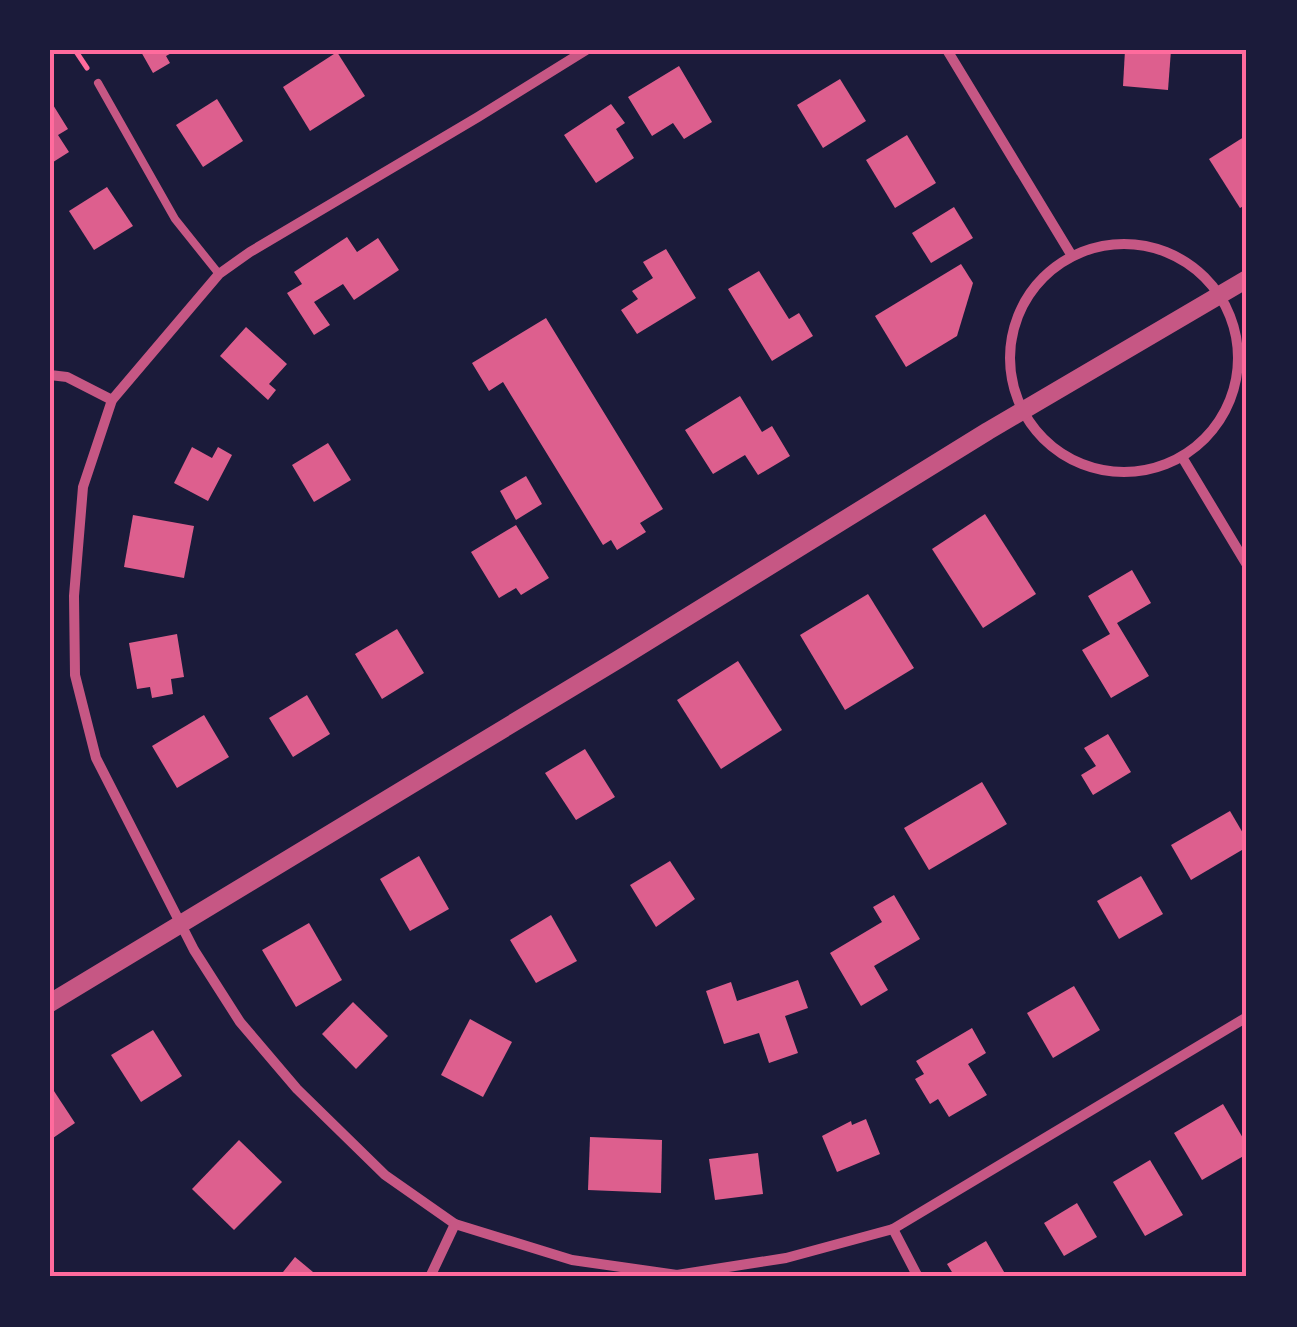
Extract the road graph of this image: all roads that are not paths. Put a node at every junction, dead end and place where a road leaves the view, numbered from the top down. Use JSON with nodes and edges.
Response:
{"nodes":[{"id":1,"x":586,"y":50,"type":"edge"},
{"id":2,"x":946,"y":50,"type":"edge"},
{"id":3,"x":98,"y":83,"type":"dead end"},
{"id":4,"x":1072,"y":256,"type":"junction"},
{"id":5,"x":218,"y":274,"type":"junction"},
{"id":6,"x":1247,"y":279,"type":"edge"},
{"id":7,"x":1220,"y":295,"type":"junction"},
{"id":8,"x":50,"y":375,"type":"edge"},
{"id":9,"x":112,"y":400,"type":"junction"},
{"id":10,"x":1022,"y":410,"type":"junction"},
{"id":11,"x":1182,"y":458,"type":"junction"},
{"id":12,"x":1247,"y":564,"type":"edge"},
{"id":13,"x":180,"y":924,"type":"junction"},
{"id":14,"x":50,"y":1003,"type":"edge"},
{"id":15,"x":1247,"y":1017,"type":"edge"},
{"id":16,"x":455,"y":1224,"type":"junction"},
{"id":17,"x":893,"y":1230,"type":"junction"},
{"id":18,"x":430,"y":1277,"type":"edge"},
{"id":19,"x":918,"y":1277,"type":"edge"}],
"edges":[{"from":1,"to":5,"type":"street"},
{"from":2,"to":4,"type":"street"},
{"from":3,"to":5,"type":"lane"},
{"from":4,"to":7,"type":"street"},
{"from":4,"to":10,"type":"street"},
{"from":5,"to":9,"type":"street"},
{"from":6,"to":7,"type":"street"},
{"from":7,"to":10,"type":"street"},
{"from":7,"to":11,"type":"street"},
{"from":8,"to":9,"type":"street"},
{"from":9,"to":13,"type":"street"},
{"from":10,"to":11,"type":"street"},
{"from":10,"to":13,"type":"street"},
{"from":11,"to":12,"type":"street"},
{"from":13,"to":14,"type":"street"},
{"from":13,"to":16,"type":"street"},
{"from":15,"to":17,"type":"street"},
{"from":16,"to":17,"type":"street"},
{"from":16,"to":18,"type":"street"},
{"from":17,"to":19,"type":"street"}]}
